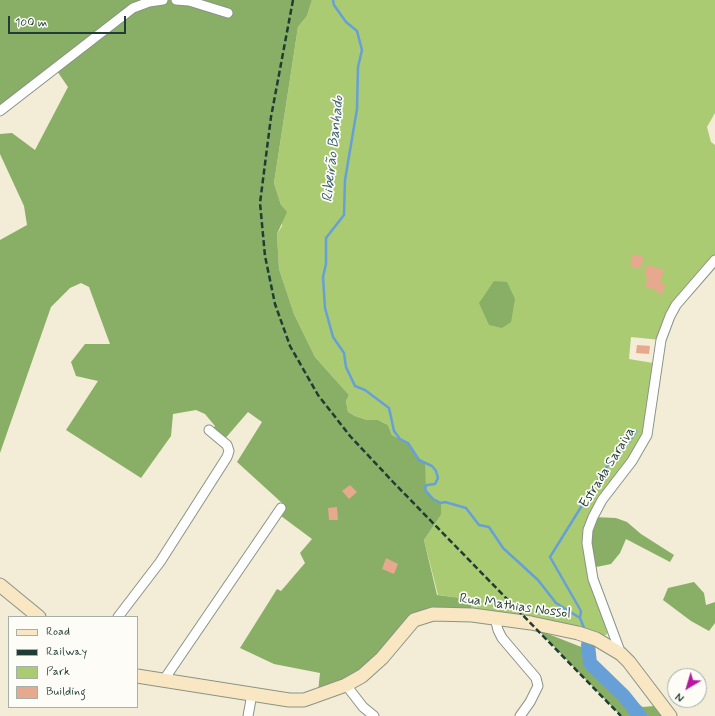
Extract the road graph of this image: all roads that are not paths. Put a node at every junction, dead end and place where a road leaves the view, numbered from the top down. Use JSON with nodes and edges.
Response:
{"nodes":[{"id":1,"x":163,"y":0,"type":"edge"},
{"id":2,"x":176,"y":0,"type":"edge"},
{"id":3,"x":228,"y":12,"type":"dead end"},
{"id":4,"x":0,"y":111,"type":"edge"},
{"id":5,"x":715,"y":260,"type":"edge"},
{"id":6,"x":210,"y":430,"type":"dead end"},
{"id":7,"x":281,"y":508,"type":"dead end"},
{"id":8,"x":0,"y":585,"type":"edge"},
{"id":9,"x":38,"y":616,"type":"edge"},
{"id":10,"x":119,"y":616,"type":"edge"},
{"id":11,"x":495,"y":618,"type":"junction"},
{"id":12,"x":621,"y":654,"type":"junction"},
{"id":13,"x":138,"y":676,"type":"edge"},
{"id":14,"x":163,"y":681,"type":"junction"},
{"id":15,"x":346,"y":685,"type":"junction"},
{"id":16,"x":252,"y":694,"type":"junction"},
{"id":17,"x":248,"y":716,"type":"edge"},
{"id":18,"x":374,"y":716,"type":"edge"},
{"id":19,"x":520,"y":716,"type":"edge"},
{"id":20,"x":670,"y":716,"type":"edge"}],
"edges":[{"from":1,"to":4,"type":"street"},
{"from":2,"to":3,"type":"street"},
{"from":5,"to":12,"type":"street","name":"Estrada Saraiva"},
{"from":6,"to":10,"type":"street"},
{"from":7,"to":14,"type":"street"},
{"from":8,"to":9,"type":"street"},
{"from":11,"to":12,"type":"street","name":"Rua Mathias Nossol"},
{"from":11,"to":15,"type":"street","name":"Rua Mathias Nossol"},
{"from":11,"to":19,"type":"street"},
{"from":12,"to":20,"type":"street","name":"Rua Mathias Nossol"},
{"from":13,"to":14,"type":"street","name":"Rua Mathias Nossol"},
{"from":14,"to":16,"type":"street","name":"Rua Mathias Nossol"},
{"from":15,"to":16,"type":"street","name":"Rua Mathias Nossol"},
{"from":15,"to":18,"type":"street"},
{"from":16,"to":17,"type":"street"}]}
